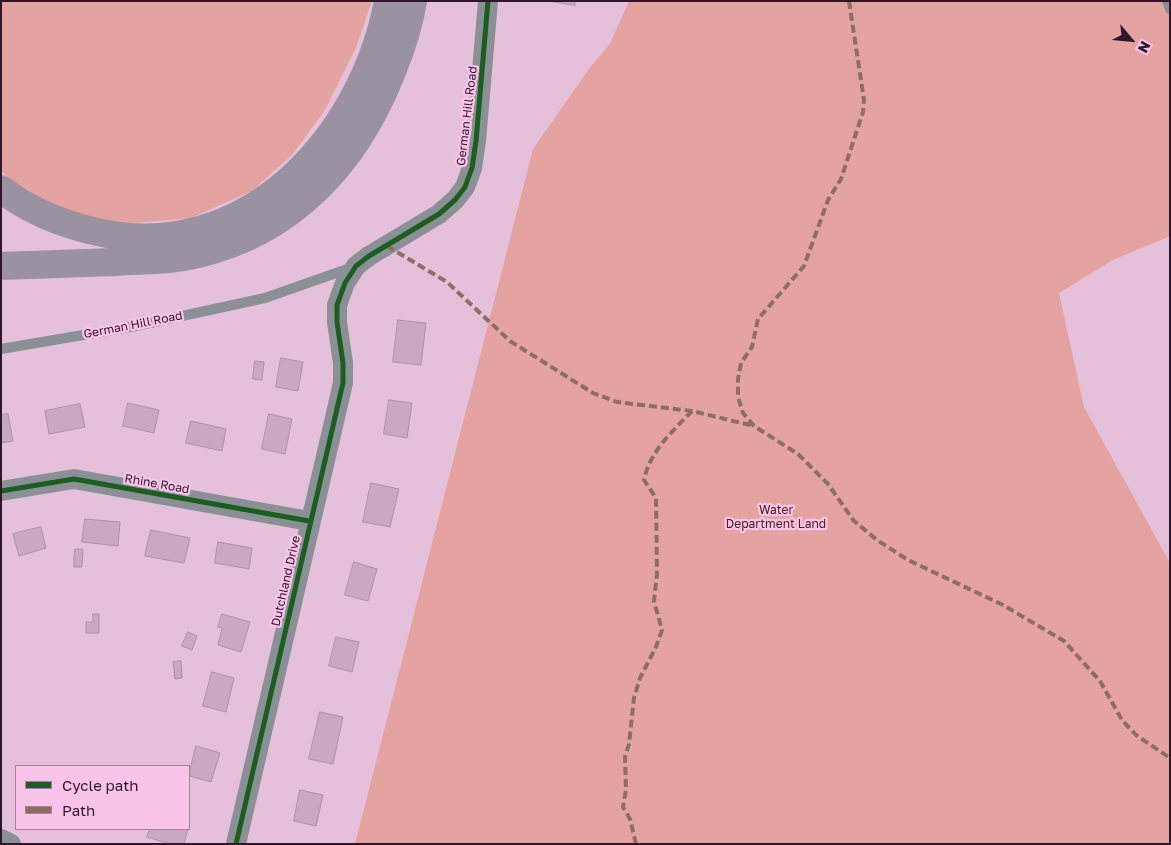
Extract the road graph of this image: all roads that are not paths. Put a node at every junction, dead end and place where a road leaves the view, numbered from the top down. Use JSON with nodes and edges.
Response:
{"nodes":[{"id":1,"x":388,"y":1,"type":"edge"},
{"id":2,"x":414,"y":1,"type":"edge"},
{"id":3,"x":488,"y":1,"type":"edge"},
{"id":4,"x":1167,"y":1,"type":"edge"},
{"id":5,"x":1170,"y":9,"type":"edge"},
{"id":6,"x":1,"y":189,"type":"edge"},
{"id":7,"x":1,"y":266,"type":"edge"},
{"id":8,"x":356,"y":266,"type":"junction"},
{"id":9,"x":1,"y":349,"type":"edge"},
{"id":10,"x":1,"y":491,"type":"edge"},
{"id":11,"x":310,"y":521,"type":"junction"},
{"id":12,"x":1,"y":839,"type":"edge"},
{"id":13,"x":11,"y":844,"type":"edge"},
{"id":14,"x":236,"y":844,"type":"edge"}],
"edges":[{"from":1,"to":6,"type":"highway"},
{"from":2,"to":7,"type":"highway"},
{"from":3,"to":8,"type":"street","name":"German Hill Road"},
{"from":4,"to":5,"type":"lane"},
{"from":8,"to":9,"type":"lane","name":"German Hill Road"},
{"from":8,"to":11,"type":"street","name":"Dutchland Drive"},
{"from":10,"to":11,"type":"street","name":"Rhine Road"},
{"from":11,"to":14,"type":"street","name":"Dutchland Drive"},
{"from":12,"to":13,"type":"street"}]}
